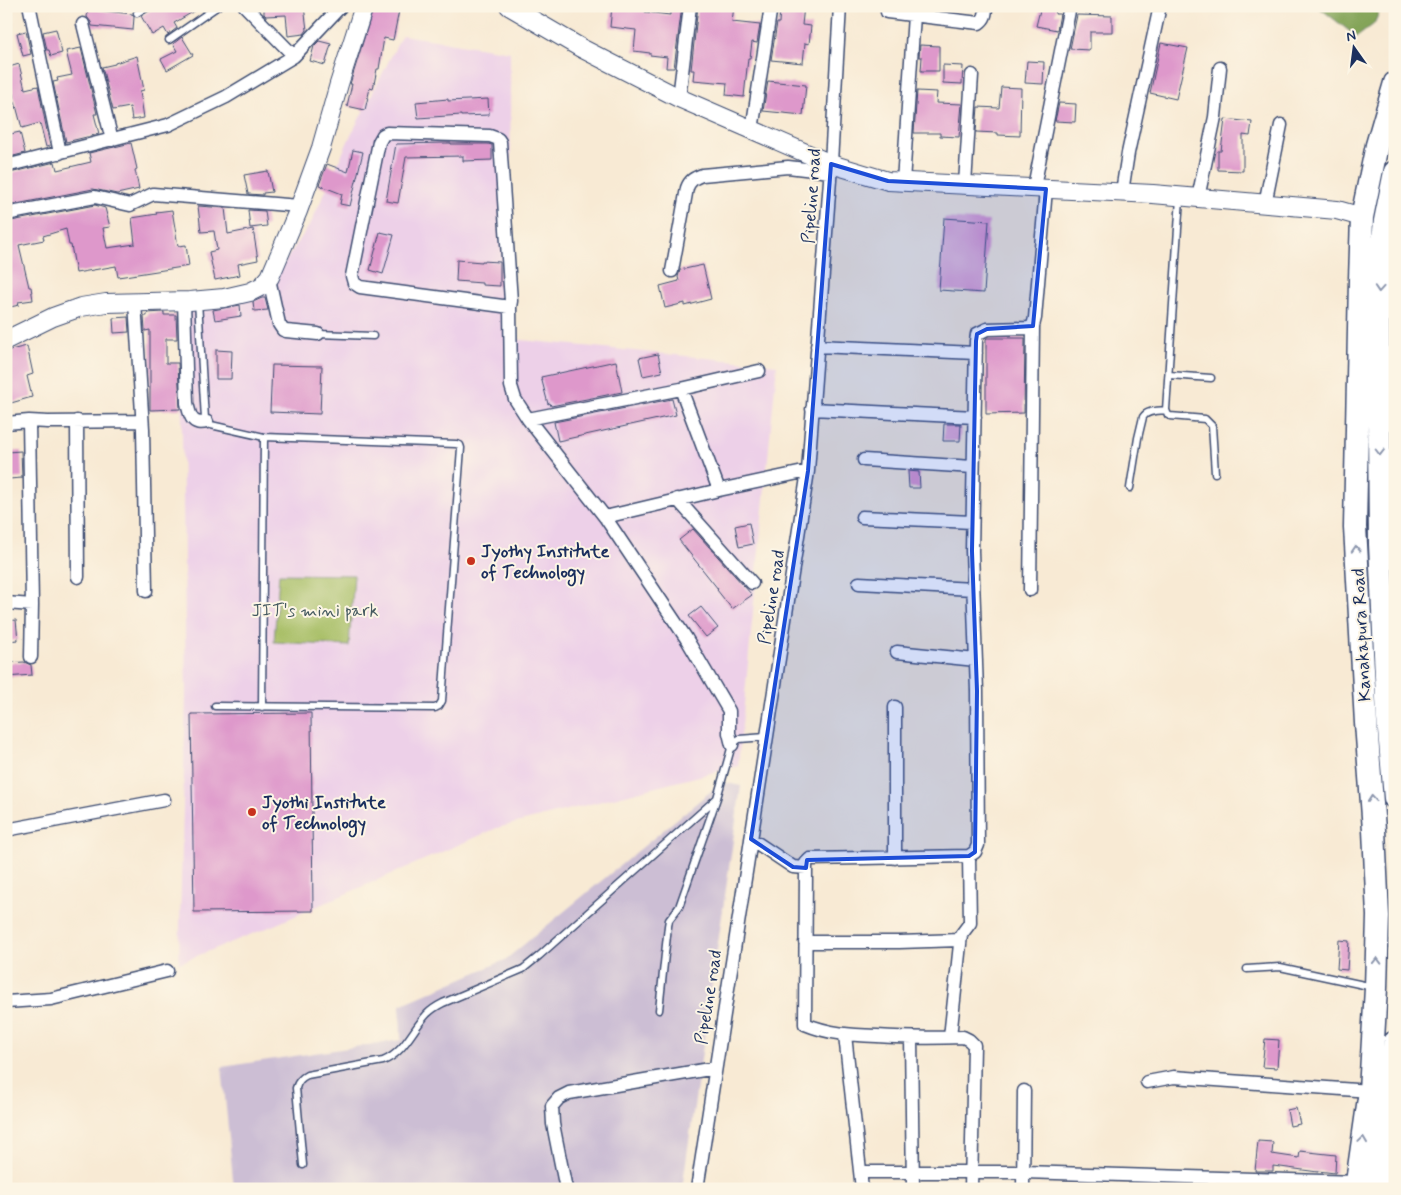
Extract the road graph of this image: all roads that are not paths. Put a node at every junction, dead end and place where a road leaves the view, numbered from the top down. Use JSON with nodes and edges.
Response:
{"nodes":[{"id":1,"x":148,"y":6,"type":"edge"},
{"id":2,"x":218,"y":6,"type":"edge"},
{"id":3,"x":245,"y":6,"type":"edge"},
{"id":4,"x":341,"y":6,"type":"edge"},
{"id":5,"x":364,"y":6,"type":"edge"},
{"id":6,"x":509,"y":6,"type":"edge"},
{"id":7,"x":690,"y":6,"type":"edge"},
{"id":8,"x":771,"y":6,"type":"edge"},
{"id":9,"x":840,"y":6,"type":"edge"},
{"id":10,"x":986,"y":6,"type":"edge"},
{"id":11,"x":1070,"y":6,"type":"edge"},
{"id":12,"x":1160,"y":6,"type":"edge"},
{"id":13,"x":30,"y":9,"type":"dead end"},
{"id":14,"x":137,"y":12,"type":"dead end"},
{"id":15,"x":528,"y":12,"type":"edge"},
{"id":16,"x":887,"y":12,"type":"dead end"},
{"id":17,"x":914,"y":15,"type":"junction"},
{"id":18,"x":83,"y":24,"type":"dead end"},
{"id":19,"x":169,"y":40,"type":"dead end"},
{"id":20,"x":294,"y":56,"type":"junction"},
{"id":21,"x":1220,"y":68,"type":"dead end"},
{"id":22,"x":972,"y":75,"type":"dead end"},
{"id":23,"x":1395,"y":83,"type":"edge"},
{"id":24,"x":679,"y":98,"type":"junction"},
{"id":25,"x":1280,"y":125,"type":"dead end"},
{"id":26,"x":752,"y":130,"type":"junction"},
{"id":27,"x":112,"y":140,"type":"junction"},
{"id":28,"x":60,"y":153,"type":"junction"},
{"id":29,"x":6,"y":166,"type":"edge"},
{"id":30,"x":830,"y":168,"type":"junction"},
{"id":31,"x":1395,"y":172,"type":"edge"},
{"id":32,"x":903,"y":182,"type":"junction"},
{"id":33,"x":965,"y":184,"type":"junction"},
{"id":34,"x":1040,"y":188,"type":"junction"},
{"id":35,"x":1122,"y":192,"type":"junction"},
{"id":36,"x":1180,"y":196,"type":"junction"},
{"id":37,"x":1198,"y":198,"type":"junction"},
{"id":38,"x":1265,"y":204,"type":"junction"},
{"id":39,"x":299,"y":206,"type":"junction"},
{"id":40,"x":6,"y":214,"type":"edge"},
{"id":41,"x":1362,"y":216,"type":"junction"},
{"id":42,"x":672,"y":271,"type":"dead end"},
{"id":43,"x":269,"y":279,"type":"junction"},
{"id":44,"x":191,"y":300,"type":"junction"},
{"id":45,"x":135,"y":302,"type":"junction"},
{"id":46,"x":510,"y":307,"type":"junction"},
{"id":47,"x":1033,"y":326,"type":"junction"},
{"id":48,"x":318,"y":334,"type":"joint"},
{"id":49,"x":373,"y":336,"type":"dead end"},
{"id":50,"x":6,"y":340,"type":"edge"},
{"id":51,"x":817,"y":346,"type":"junction"},
{"id":52,"x":976,"y":353,"type":"junction"},
{"id":53,"x":759,"y":371,"type":"dead end"},
{"id":54,"x":1168,"y":375,"type":"junction"},
{"id":55,"x":1211,"y":378,"type":"dead end"},
{"id":56,"x":681,"y":389,"type":"junction"},
{"id":57,"x":812,"y":409,"type":"junction"},
{"id":58,"x":1166,"y":410,"type":"junction"},
{"id":59,"x":974,"y":417,"type":"junction"},
{"id":60,"x":528,"y":419,"type":"junction"},
{"id":61,"x":29,"y":421,"type":"junction"},
{"id":62,"x":77,"y":421,"type":"junction"},
{"id":63,"x":142,"y":421,"type":"junction"},
{"id":64,"x":6,"y":422,"type":"edge"},
{"id":65,"x":207,"y":422,"type":"joint"},
{"id":66,"x":264,"y":437,"type":"junction"},
{"id":67,"x":864,"y":460,"type":"dead end"},
{"id":68,"x":974,"y":467,"type":"junction"},
{"id":69,"x":808,"y":471,"type":"junction"},
{"id":70,"x":1215,"y":473,"type":"dead end"},
{"id":71,"x":1130,"y":488,"type":"dead end"},
{"id":72,"x":719,"y":490,"type":"junction"},
{"id":73,"x":677,"y":499,"type":"junction"},
{"id":74,"x":605,"y":516,"type":"junction"},
{"id":75,"x":862,"y":517,"type":"dead end"},
{"id":76,"x":972,"y":522,"type":"junction"},
{"id":77,"x":78,"y":578,"type":"dead end"},
{"id":78,"x":752,"y":583,"type":"dead end"},
{"id":79,"x":859,"y":583,"type":"dead end"},
{"id":80,"x":973,"y":589,"type":"junction"},
{"id":81,"x":1030,"y":590,"type":"dead end"},
{"id":82,"x":146,"y":591,"type":"dead end"},
{"id":83,"x":6,"y":603,"type":"edge"},
{"id":84,"x":32,"y":605,"type":"junction"},
{"id":85,"x":897,"y":652,"type":"dead end"},
{"id":86,"x":31,"y":657,"type":"dead end"},
{"id":87,"x":976,"y":660,"type":"junction"},
{"id":88,"x":215,"y":706,"type":"dead end"},
{"id":89,"x":895,"y":706,"type":"dead end"},
{"id":90,"x":262,"y":707,"type":"junction"},
{"id":91,"x":1391,"y":719,"type":"edge"},
{"id":92,"x":766,"y":737,"type":"junction"},
{"id":93,"x":732,"y":745,"type":"junction"},
{"id":94,"x":716,"y":798,"type":"junction"},
{"id":95,"x":1395,"y":798,"type":"edge"},
{"id":96,"x":164,"y":800,"type":"dead end"},
{"id":97,"x":6,"y":830,"type":"edge"},
{"id":98,"x":751,"y":838,"type":"junction"},
{"id":99,"x":969,"y":856,"type":"junction"},
{"id":100,"x":895,"y":858,"type":"junction"},
{"id":101,"x":806,"y":868,"type":"junction"},
{"id":102,"x":960,"y":940,"type":"junction"},
{"id":103,"x":805,"y":942,"type":"junction"},
{"id":104,"x":1247,"y":969,"type":"dead end"},
{"id":105,"x":167,"y":971,"type":"dead end"},
{"id":106,"x":1376,"y":988,"type":"junction"},
{"id":107,"x":6,"y":1002,"type":"edge"},
{"id":108,"x":659,"y":1010,"type":"dead end"},
{"id":109,"x":845,"y":1034,"type":"junction"},
{"id":110,"x":911,"y":1038,"type":"junction"},
{"id":111,"x":950,"y":1038,"type":"junction"},
{"id":112,"x":1395,"y":1042,"type":"edge"},
{"id":113,"x":715,"y":1068,"type":"junction"},
{"id":114,"x":1147,"y":1082,"type":"dead end"},
{"id":115,"x":1024,"y":1091,"type":"dead end"},
{"id":116,"x":1370,"y":1091,"type":"junction"},
{"id":117,"x":303,"y":1165,"type":"dead end"},
{"id":118,"x":861,"y":1172,"type":"junction"},
{"id":119,"x":914,"y":1172,"type":"junction"},
{"id":120,"x":972,"y":1172,"type":"junction"},
{"id":121,"x":1023,"y":1172,"type":"junction"},
{"id":122,"x":1364,"y":1186,"type":"edge"},
{"id":123,"x":566,"y":1189,"type":"edge"},
{"id":124,"x":696,"y":1189,"type":"edge"},
{"id":125,"x":862,"y":1189,"type":"edge"},
{"id":126,"x":913,"y":1189,"type":"edge"},
{"id":127,"x":971,"y":1189,"type":"edge"},
{"id":128,"x":1023,"y":1189,"type":"edge"}],
"edges":[{"from":1,"to":14,"type":"lane"},
{"from":2,"to":19,"type":"lane"},
{"from":3,"to":20,"type":"street"},
{"from":4,"to":20,"type":"street"},
{"from":5,"to":39,"type":"street"},
{"from":6,"to":15,"type":"street"},
{"from":7,"to":24,"type":"street"},
{"from":8,"to":26,"type":"street"},
{"from":9,"to":30,"type":"street","name":"Pipeline road"},
{"from":10,"to":17,"type":"street"},
{"from":11,"to":34,"type":"street"},
{"from":12,"to":35,"type":"street"},
{"from":13,"to":28,"type":"street"},
{"from":15,"to":24,"type":"street"},
{"from":16,"to":17,"type":"street"},
{"from":17,"to":32,"type":"street"},
{"from":18,"to":27,"type":"street"},
{"from":20,"to":27,"type":"street"},
{"from":21,"to":37,"type":"street"},
{"from":22,"to":33,"type":"street"},
{"from":23,"to":41,"type":"highway","name":"Kanakapura Road"},
{"from":24,"to":26,"type":"street"},
{"from":25,"to":38,"type":"street"},
{"from":26,"to":30,"type":"street"},
{"from":27,"to":28,"type":"street"},
{"from":28,"to":29,"type":"street"},
{"from":30,"to":32,"type":"street"},
{"from":30,"to":42,"type":"street"},
{"from":30,"to":51,"type":"street","name":"Pipeline road"},
{"from":31,"to":91,"type":"highway","name":"Kanakapura Road","one_way":true},
{"from":32,"to":33,"type":"street"},
{"from":33,"to":34,"type":"street"},
{"from":34,"to":35,"type":"street"},
{"from":34,"to":47,"type":"street"},
{"from":35,"to":36,"type":"street"},
{"from":36,"to":37,"type":"street"},
{"from":36,"to":54,"type":"lane"},
{"from":37,"to":38,"type":"street"},
{"from":38,"to":41,"type":"street"},
{"from":39,"to":40,"type":"street"},
{"from":39,"to":43,"type":"street"},
{"from":106,"to":41,"type":"highway","name":"Kanakapura Road","one_way":true},
{"from":43,"to":44,"type":"street"},
{"from":43,"to":48,"type":"street"},
{"from":44,"to":45,"type":"street"},
{"from":44,"to":65,"type":"street"},
{"from":45,"to":50,"type":"street"},
{"from":45,"to":63,"type":"street"},
{"from":46,"to":46,"type":"street"},
{"from":46,"to":60,"type":"street"},
{"from":47,"to":52,"type":"street"},
{"from":47,"to":81,"type":"street"},
{"from":48,"to":49,"type":"lane"},
{"from":51,"to":52,"type":"street"},
{"from":51,"to":57,"type":"street","name":"Pipeline road"},
{"from":52,"to":59,"type":"street"},
{"from":53,"to":56,"type":"street"},
{"from":54,"to":55,"type":"lane"},
{"from":54,"to":58,"type":"lane"},
{"from":56,"to":60,"type":"street"},
{"from":56,"to":72,"type":"street"},
{"from":57,"to":59,"type":"street"},
{"from":57,"to":69,"type":"street","name":"Pipeline road"},
{"from":58,"to":70,"type":"lane"},
{"from":58,"to":71,"type":"lane"},
{"from":59,"to":68,"type":"street"},
{"from":60,"to":74,"type":"street"},
{"from":61,"to":62,"type":"street"},
{"from":61,"to":64,"type":"street"},
{"from":61,"to":84,"type":"street"},
{"from":62,"to":63,"type":"street"},
{"from":62,"to":77,"type":"street"},
{"from":63,"to":82,"type":"street"},
{"from":65,"to":66,"type":"lane"},
{"from":66,"to":90,"type":"lane"},
{"from":66,"to":90,"type":"lane"},
{"from":67,"to":68,"type":"street"},
{"from":68,"to":76,"type":"street"},
{"from":69,"to":72,"type":"street"},
{"from":69,"to":92,"type":"street","name":"Pipeline road"},
{"from":72,"to":73,"type":"street"},
{"from":73,"to":74,"type":"street"},
{"from":73,"to":78,"type":"street"},
{"from":74,"to":93,"type":"street"},
{"from":75,"to":76,"type":"street"},
{"from":76,"to":80,"type":"street"},
{"from":79,"to":80,"type":"street"},
{"from":80,"to":87,"type":"street"},
{"from":83,"to":84,"type":"street"},
{"from":84,"to":86,"type":"street"},
{"from":85,"to":87,"type":"street"},
{"from":87,"to":99,"type":"street"},
{"from":88,"to":90,"type":"lane"},
{"from":89,"to":100,"type":"street"},
{"from":91,"to":95,"type":"highway","name":"Kanakapura Road"},
{"from":92,"to":93,"type":"lane"},
{"from":92,"to":98,"type":"street","name":"Pipeline road"},
{"from":93,"to":94,"type":"lane"},
{"from":94,"to":108,"type":"lane"},
{"from":94,"to":117,"type":"lane"},
{"from":96,"to":97,"type":"street"},
{"from":98,"to":101,"type":"street"},
{"from":98,"to":113,"type":"street","name":"Pipeline road"},
{"from":99,"to":100,"type":"street"},
{"from":99,"to":102,"type":"street"},
{"from":100,"to":101,"type":"street"},
{"from":101,"to":103,"type":"street"},
{"from":102,"to":103,"type":"street"},
{"from":102,"to":111,"type":"street"},
{"from":103,"to":109,"type":"street"},
{"from":104,"to":106,"type":"lane"},
{"from":105,"to":107,"type":"street"},
{"from":106,"to":116,"type":"highway","name":"Kanakapura Road"},
{"from":109,"to":110,"type":"street"},
{"from":109,"to":118,"type":"street"},
{"from":110,"to":111,"type":"street"},
{"from":110,"to":119,"type":"street"},
{"from":111,"to":120,"type":"street"},
{"from":112,"to":122,"type":"highway"},
{"from":113,"to":123,"type":"street"},
{"from":113,"to":124,"type":"street","name":"Pipeline road"},
{"from":114,"to":116,"type":"street"},
{"from":115,"to":121,"type":"street"},
{"from":122,"to":116,"type":"highway","name":"Kanakapura Road","one_way":true},
{"from":118,"to":119,"type":"street"},
{"from":118,"to":125,"type":"street"},
{"from":119,"to":120,"type":"street"},
{"from":119,"to":126,"type":"street"},
{"from":120,"to":121,"type":"street"},
{"from":120,"to":127,"type":"street"},
{"from":121,"to":122,"type":"street"},
{"from":121,"to":128,"type":"street"}]}
